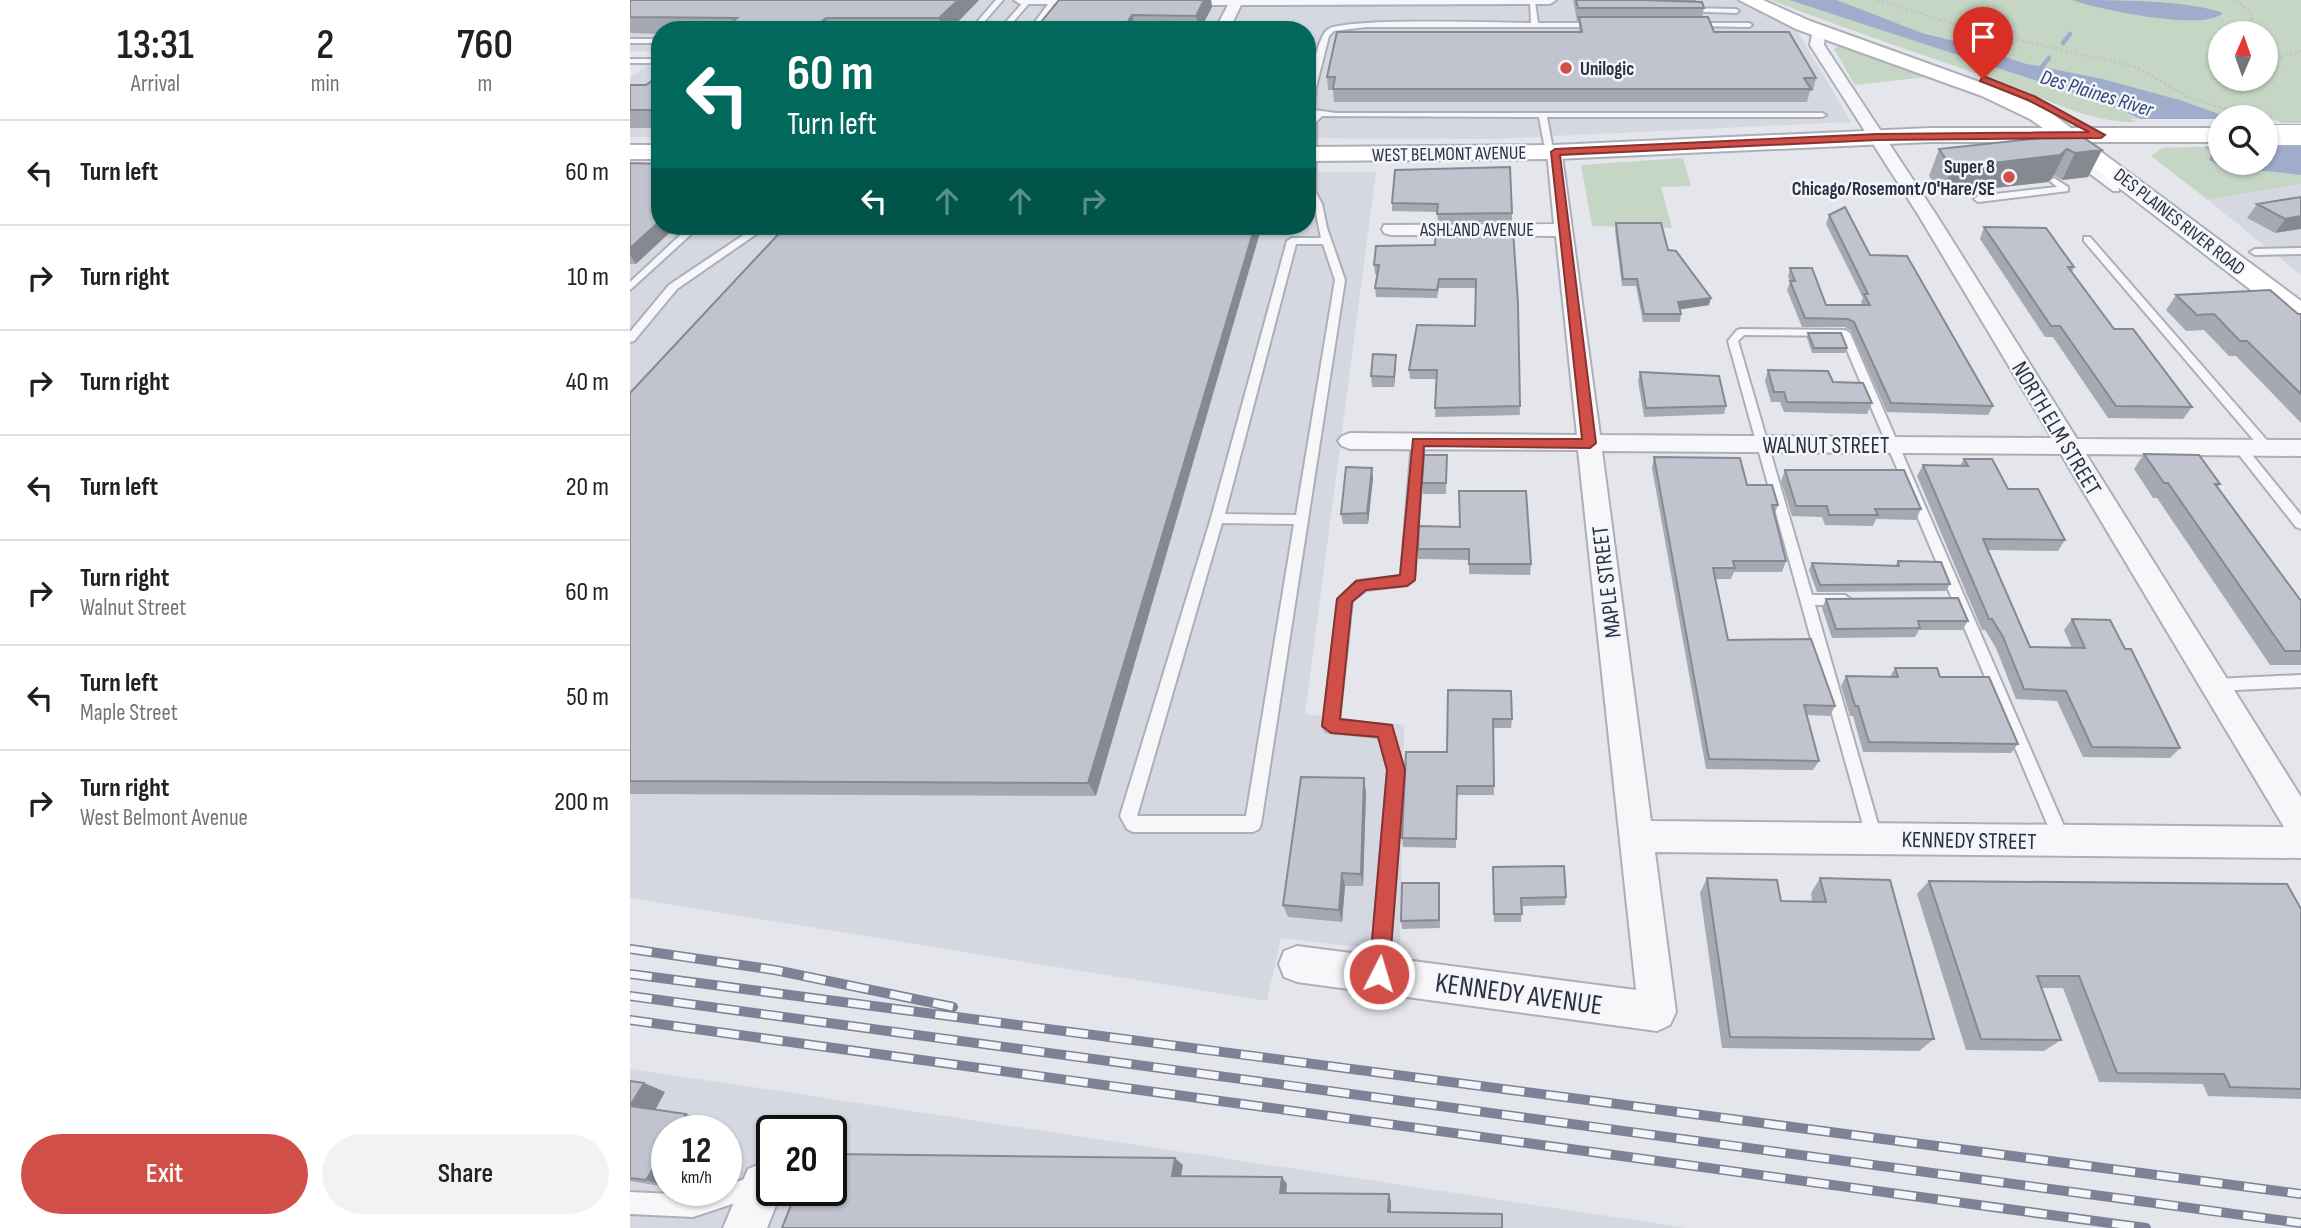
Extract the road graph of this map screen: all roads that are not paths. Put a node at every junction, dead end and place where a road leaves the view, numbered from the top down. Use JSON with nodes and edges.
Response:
{"nodes":[{"id":1,"x":1000,"y":0,"type":"edge"},
{"id":2,"x":1020,"y":0,"type":"edge"},
{"id":3,"x":1029,"y":0,"type":"edge"},
{"id":4,"x":1054,"y":0,"type":"edge"},
{"id":5,"x":1550,"y":0,"type":"edge"},
{"id":6,"x":1698,"y":0,"type":"edge"},
{"id":7,"x":1758,"y":0,"type":"edge"},
{"id":8,"x":1108,"y":1,"type":"edge"},
{"id":9,"x":1161,"y":1,"type":"edge"},
{"id":10,"x":1230,"y":1,"type":"edge"},
{"id":11,"x":1379,"y":1,"type":"edge"},
{"id":12,"x":1503,"y":1,"type":"edge"},
{"id":13,"x":1531,"y":2,"type":"edge"},
{"id":14,"x":1742,"y":5,"type":"edge"},
{"id":15,"x":1679,"y":10,"type":"edge"},
{"id":16,"x":1704,"y":10,"type":"junction"},
{"id":17,"x":981,"y":21,"type":"edge"},
{"id":18,"x":1010,"y":21,"type":"edge"},
{"id":19,"x":1039,"y":21,"type":"edge"},
{"id":20,"x":1224,"y":21,"type":"edge"},
{"id":21,"x":1535,"y":24,"type":"junction"},
{"id":22,"x":1602,"y":25,"type":"edge"},
{"id":23,"x":1682,"y":25,"type":"edge"},
{"id":24,"x":1749,"y":25,"type":"dead end"},
{"id":25,"x":1818,"y":31,"type":"junction"},
{"id":26,"x":630,"y":41,"type":"edge"},
{"id":27,"x":651,"y":41,"type":"edge"},
{"id":28,"x":630,"y":61,"type":"edge"},
{"id":29,"x":651,"y":61,"type":"edge"},
{"id":30,"x":1316,"y":74,"type":"edge"},
{"id":31,"x":1316,"y":114,"type":"edge"},
{"id":32,"x":1319,"y":115,"type":"junction"},
{"id":33,"x":1543,"y":115,"type":"junction"},
{"id":34,"x":1822,"y":116,"type":"dead end"},
{"id":35,"x":1316,"y":118,"type":"edge"},
{"id":36,"x":2069,"y":135,"type":"junction"},
{"id":37,"x":2101,"y":135,"type":"junction"},
{"id":38,"x":2208,"y":135,"type":"edge"},
{"id":39,"x":2278,"y":135,"type":"edge"},
{"id":40,"x":2301,"y":135,"type":"edge"},
{"id":41,"x":1877,"y":137,"type":"junction"},
{"id":42,"x":630,"y":152,"type":"edge"},
{"id":43,"x":651,"y":152,"type":"edge"},
{"id":44,"x":1555,"y":152,"type":"junction"},
{"id":45,"x":1316,"y":154,"type":"edge"},
{"id":46,"x":2074,"y":159,"type":"edge"},
{"id":47,"x":2053,"y":181,"type":"edge"},
{"id":48,"x":2114,"y":181,"type":"junction"},
{"id":49,"x":1978,"y":199,"type":"edge"},
{"id":50,"x":1316,"y":200,"type":"edge"},
{"id":51,"x":1391,"y":229,"type":"dead end"},
{"id":52,"x":1564,"y":230,"type":"junction"},
{"id":53,"x":685,"y":235,"type":"edge"},
{"id":54,"x":750,"y":235,"type":"edge"},
{"id":55,"x":2087,"y":239,"type":"dead end"},
{"id":56,"x":1326,"y":241,"type":"junction"},
{"id":57,"x":2301,"y":251,"type":"edge"},
{"id":58,"x":2255,"y":252,"type":"junction"},
{"id":59,"x":630,"y":287,"type":"edge"},
{"id":60,"x":2301,"y":289,"type":"edge"},
{"id":61,"x":2301,"y":315,"type":"edge"},
{"id":62,"x":630,"y":339,"type":"edge"},
{"id":63,"x":1350,"y":441,"type":"dead end"},
{"id":64,"x":1418,"y":442,"type":"junction"},
{"id":65,"x":1590,"y":443,"type":"junction"},
{"id":66,"x":1764,"y":444,"type":"junction"},
{"id":67,"x":1893,"y":445,"type":"junction"},
{"id":68,"x":2068,"y":446,"type":"junction"},
{"id":69,"x":2240,"y":448,"type":"junction"},
{"id":70,"x":2267,"y":448,"type":"junction"},
{"id":71,"x":2301,"y":448,"type":"edge"},
{"id":72,"x":1217,"y":519,"type":"junction"},
{"id":73,"x":1303,"y":520,"type":"junction"},
{"id":74,"x":2301,"y":524,"type":"edge"},
{"id":75,"x":1808,"y":600,"type":"junction"},
{"id":76,"x":1863,"y":600,"type":"edge"},
{"id":77,"x":2301,"y":681,"type":"edge"},
{"id":78,"x":2215,"y":685,"type":"junction"},
{"id":79,"x":2301,"y":826,"type":"edge"},
{"id":80,"x":1636,"y":836,"type":"junction"},
{"id":81,"x":1874,"y":838,"type":"junction"},
{"id":82,"x":2063,"y":841,"type":"junction"},
{"id":83,"x":2301,"y":843,"type":"edge"},
{"id":84,"x":1297,"y":964,"type":"dead end"},
{"id":85,"x":1379,"y":974,"type":"junction"},
{"id":86,"x":1657,"y":1012,"type":"joint"},
{"id":87,"x":756,"y":1186,"type":"edge"},
{"id":88,"x":756,"y":1201,"type":"edge"},
{"id":89,"x":630,"y":1203,"type":"edge"},
{"id":90,"x":745,"y":1228,"type":"edge"}],
"edges":[{"from":1,"to":17,"type":"lane"},
{"from":2,"to":3,"type":"street"},
{"from":3,"to":4,"type":"street"},
{"from":3,"to":18,"type":"lane"},
{"from":4,"to":8,"type":"street"},
{"from":4,"to":19,"type":"lane"},
{"from":5,"to":13,"type":"street"},
{"from":6,"to":16,"type":"lane"},
{"from":7,"to":37,"type":"main road","name":"DES PLAINES RIVER ROAD"},
{"from":9,"to":10,"type":"street"},
{"from":10,"to":11,"type":"street"},
{"from":10,"to":20,"type":"street"},
{"from":11,"to":12,"type":"street"},
{"from":12,"to":13,"type":"street"},
{"from":13,"to":21,"type":"lane"},
{"from":14,"to":16,"type":"lane"},
{"from":14,"to":25,"type":"main road","name":"DES PLAINES RIVER ROAD"},
{"from":15,"to":16,"type":"lane"},
{"from":21,"to":22,"type":"lane"},
{"from":21,"to":30,"type":"lane"},
{"from":23,"to":24,"type":"lane"},
{"from":25,"to":36,"type":"main road","name":"DES PLAINES RIVER ROAD"},
{"from":25,"to":41,"type":"street","name":"NORTH ELM STREET"},
{"from":26,"to":27,"type":"lane"},
{"from":28,"to":29,"type":"lane"},
{"from":31,"to":32,"type":"lane"},
{"from":32,"to":33,"type":"lane"},
{"from":32,"to":35,"type":"lane"},
{"from":33,"to":34,"type":"lane"},
{"from":33,"to":44,"type":"lane"},
{"from":36,"to":37,"type":"main road","name":"WEST BELMONT AVENUE"},
{"from":36,"to":41,"type":"main road","name":"WEST BELMONT AVENUE"},
{"from":36,"to":48,"type":"main road","name":"DES PLAINES RIVER ROAD"},
{"from":37,"to":38,"type":"main road","name":"WEST BELMONT AVENUE"},
{"from":37,"to":58,"type":"main road","name":"DES PLAINES RIVER ROAD"},
{"from":39,"to":40,"type":"main road","bridge":true},
{"from":41,"to":44,"type":"main road","name":"WEST BELMONT AVENUE"},
{"from":41,"to":68,"type":"street","name":"NORTH ELM STREET"},
{"from":42,"to":43,"type":"main road"},
{"from":44,"to":45,"type":"main road","name":"WEST BELMONT AVENUE"},
{"from":44,"to":52,"type":"street","name":"MAPLE STREET"},
{"from":46,"to":48,"type":"lane"},
{"from":47,"to":49,"type":"lane"},
{"from":48,"to":61,"type":"main road","name":"DES PLAINES RIVER ROAD"},
{"from":50,"to":56,"type":"lane"},
{"from":51,"to":52,"type":"street","name":"ASHLAND AVENUE"},
{"from":52,"to":65,"type":"street","name":"MAPLE STREET"},
{"from":53,"to":59,"type":"lane"},
{"from":54,"to":62,"type":"lane"},
{"from":55,"to":70,"type":"lane"},
{"from":56,"to":72,"type":"lane"},
{"from":56,"to":73,"type":"lane"},
{"from":57,"to":58,"type":"lane"},
{"from":58,"to":60,"type":"main road","name":"DES PLAINES RIVER ROAD"},
{"from":63,"to":64,"type":"street","name":"WALNUT STREET"},
{"from":64,"to":65,"type":"street","name":"WALNUT STREET"},
{"from":64,"to":85,"type":"lane"},
{"from":65,"to":66,"type":"street","name":"WALNUT STREET"},
{"from":65,"to":80,"type":"street","name":"MAPLE STREET"},
{"from":66,"to":67,"type":"street","name":"WALNUT STREET"},
{"from":66,"to":67,"type":"lane"},
{"from":66,"to":75,"type":"lane"},
{"from":67,"to":68,"type":"street","name":"WALNUT STREET"},
{"from":67,"to":82,"type":"lane"},
{"from":68,"to":69,"type":"street","name":"WALNUT STREET"},
{"from":68,"to":78,"type":"street","name":"NORTH ELM STREET"},
{"from":69,"to":70,"type":"street","name":"WALNUT STREET"},
{"from":69,"to":74,"type":"lane"},
{"from":70,"to":71,"type":"street","name":"WALNUT STREET"},
{"from":72,"to":73,"type":"lane"},
{"from":72,"to":73,"type":"lane"},
{"from":75,"to":76,"type":"lane"},
{"from":75,"to":81,"type":"lane"},
{"from":77,"to":78,"type":"lane"},
{"from":78,"to":79,"type":"street","name":"NORTH ELM STREET"},
{"from":80,"to":81,"type":"street","name":"KENNEDY STREET"},
{"from":80,"to":86,"type":"street","name":"MAPLE STREET"},
{"from":81,"to":82,"type":"street","name":"KENNEDY STREET"},
{"from":82,"to":83,"type":"street","name":"KENNEDY STREET"},
{"from":84,"to":85,"type":"street","name":"KENNEDY AVENUE"},
{"from":85,"to":86,"type":"street","name":"KENNEDY AVENUE"},
{"from":87,"to":89,"type":"lane"},
{"from":88,"to":90,"type":"street"}]}
